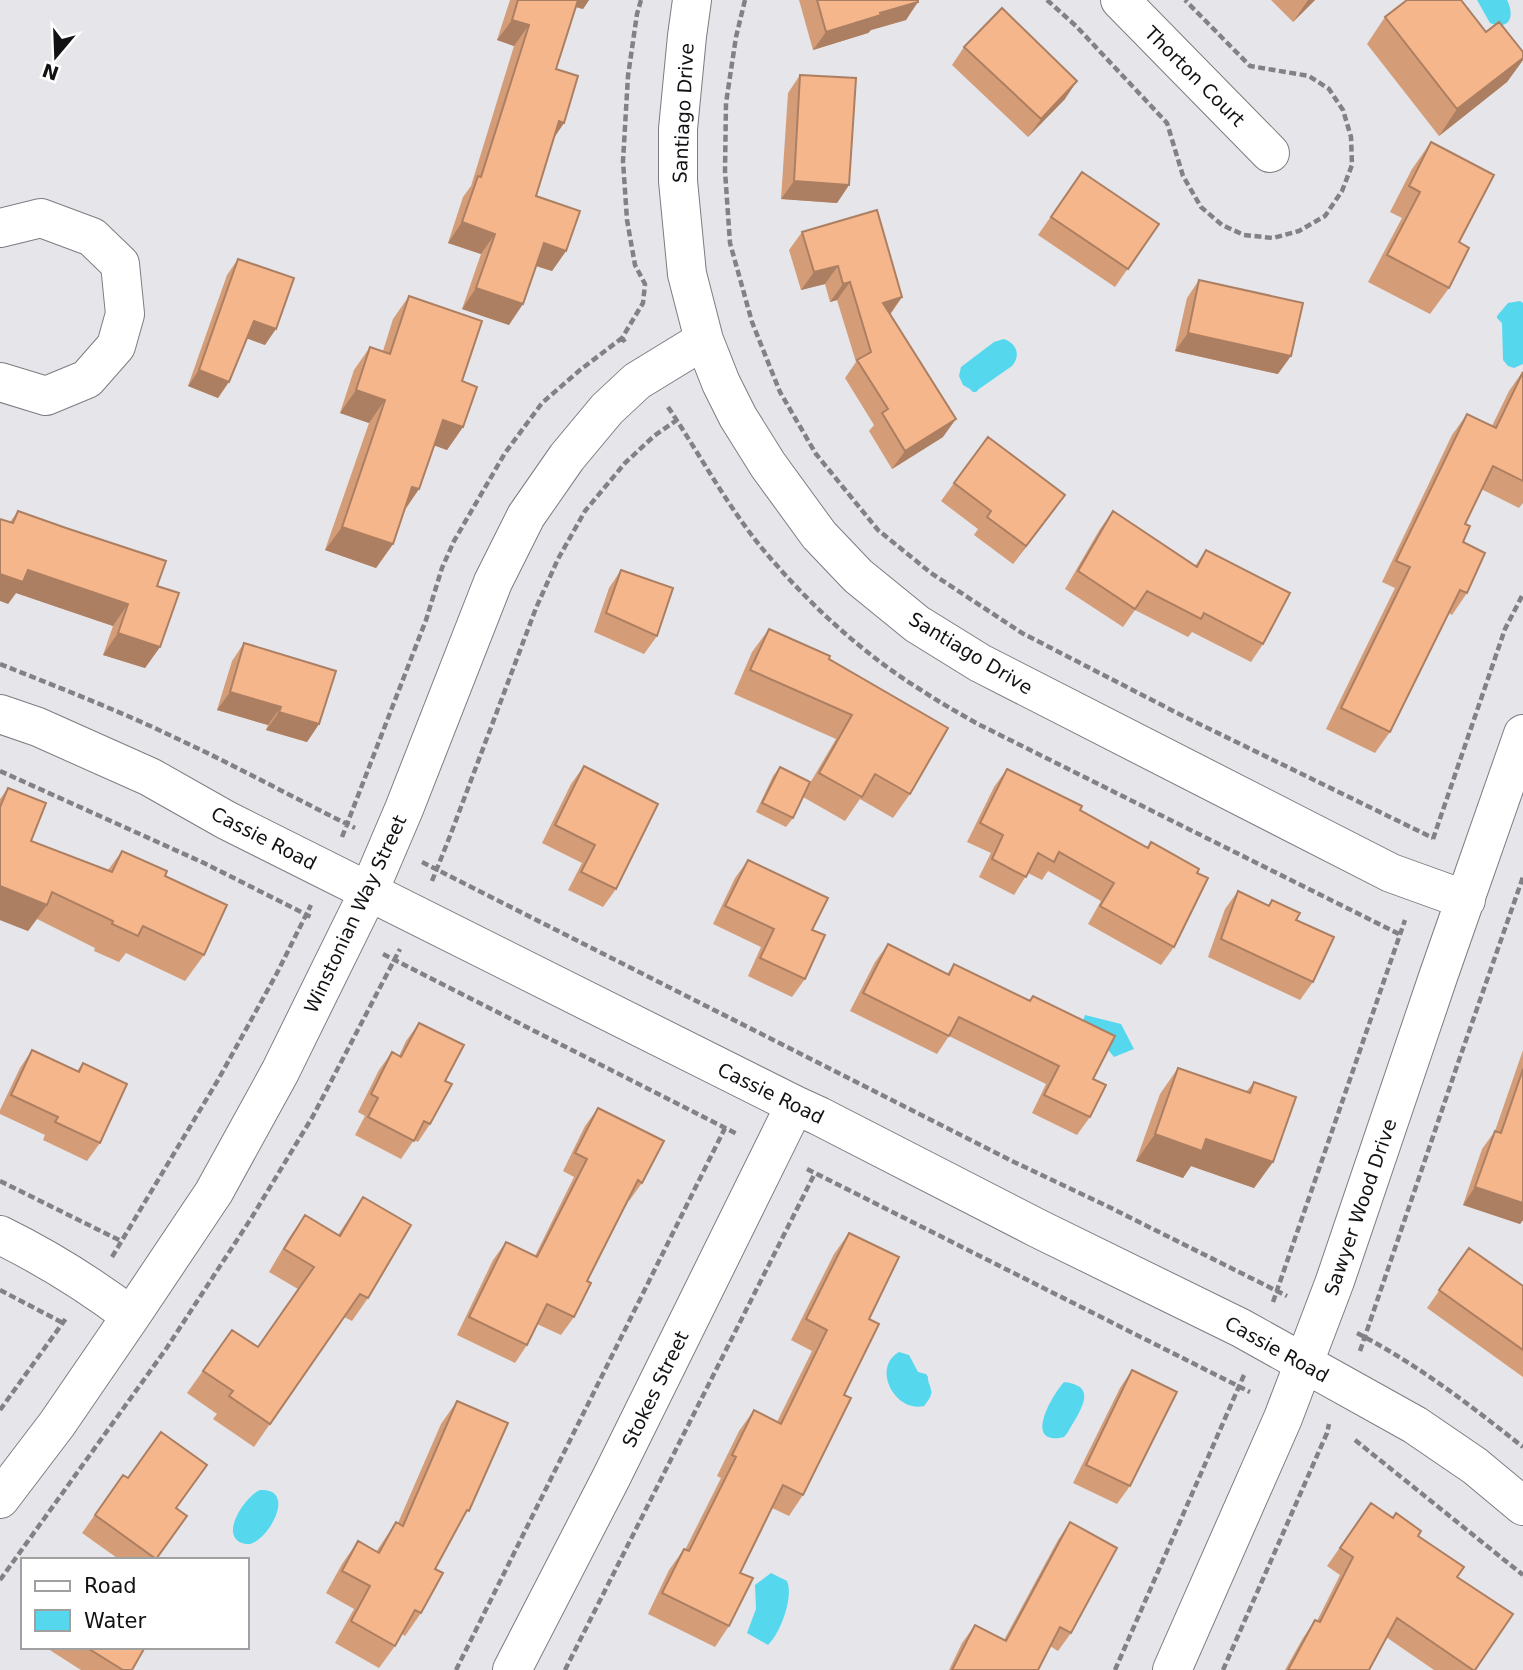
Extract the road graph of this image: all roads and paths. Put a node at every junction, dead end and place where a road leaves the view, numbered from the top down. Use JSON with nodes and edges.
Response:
{"nodes":[{"id":1,"x":692,"y":0,"type":"edge"},
{"id":2,"x":745,"y":0,"type":"edge"},
{"id":3,"x":1120,"y":0,"type":"edge"},
{"id":4,"x":1270,"y":153,"type":"dead end"},
{"id":5,"x":0,"y":228,"type":"edge"},
{"id":6,"x":704,"y":340,"type":"junction"},
{"id":7,"x":0,"y":382,"type":"edge"},
{"id":8,"x":1523,"y":594,"type":"edge"},
{"id":9,"x":0,"y":664,"type":"edge"},
{"id":10,"x":0,"y":714,"type":"edge"},
{"id":11,"x":1523,"y":734,"type":"edge"},
{"id":12,"x":1433,"y":838,"type":"junction"},
{"id":13,"x":389,"y":845,"type":"junction"},
{"id":14,"x":1418,"y":883,"type":"junction"},
{"id":15,"x":369,"y":891,"type":"junction"},
{"id":16,"x":1466,"y":900,"type":"junction"},
{"id":17,"x":795,"y":1105,"type":"junction"},
{"id":18,"x":725,"y":1128,"type":"dead end"},
{"id":19,"x":815,"y":1173,"type":"dead end"},
{"id":20,"x":0,"y":1181,"type":"edge"},
{"id":21,"x":0,"y":1235,"type":"edge"},
{"id":22,"x":121,"y":1241,"type":"dead end"},
{"id":23,"x":0,"y":1290,"type":"edge"},
{"id":24,"x":1277,"y":1290,"type":"junction"},
{"id":25,"x":1322,"y":1314,"type":"junction"},
{"id":26,"x":131,"y":1316,"type":"junction"},
{"id":27,"x":63,"y":1323,"type":"dead end"},
{"id":28,"x":1259,"y":1338,"type":"junction"},
{"id":29,"x":1303,"y":1363,"type":"junction"},
{"id":30,"x":1523,"y":1447,"type":"edge"},
{"id":31,"x":0,"y":1499,"type":"edge"},
{"id":32,"x":1523,"y":1506,"type":"edge"},
{"id":33,"x":456,"y":1670,"type":"edge"},
{"id":34,"x":512,"y":1670,"type":"edge"},
{"id":35,"x":565,"y":1670,"type":"edge"},
{"id":36,"x":1115,"y":1670,"type":"edge"},
{"id":37,"x":1172,"y":1670,"type":"edge"}],
"edges":[{"from":1,"to":6,"type":"street","name":"Santiago Drive"},
{"from":2,"to":12,"type":"path"},
{"from":3,"to":4,"type":"street","name":"Thorton Court"},
{"from":5,"to":7,"type":"street"},
{"from":6,"to":13,"type":"street","name":"Winstonian Way Street"},
{"from":6,"to":14,"type":"street","name":"Santiago Drive"},
{"from":8,"to":12,"type":"path"},
{"from":9,"to":13,"type":"path"},
{"from":10,"to":15,"type":"street","name":"Cassie Road"},
{"from":11,"to":16,"type":"street","name":"Sawyer Wood Drive"},
{"from":12,"to":14,"type":"path"},
{"from":13,"to":15,"type":"street","name":"Winstonian Way Street"},
{"from":13,"to":24,"type":"path"},
{"from":14,"to":16,"type":"street","name":"Santiago Drive"},
{"from":14,"to":24,"type":"path"},
{"from":15,"to":17,"type":"street","name":"Cassie Road"},
{"from":15,"to":26,"type":"street","name":"Winstonian Way Street"},
{"from":16,"to":25,"type":"street","name":"Sawyer Wood Drive"},
{"from":17,"to":28,"type":"street","name":"Cassie Road"},
{"from":17,"to":34,"type":"street","name":"Stokes Street"},
{"from":18,"to":33,"type":"path"},
{"from":19,"to":35,"type":"path"},
{"from":20,"to":22,"type":"path"},
{"from":21,"to":26,"type":"street"},
{"from":23,"to":27,"type":"path"},
{"from":24,"to":25,"type":"path"},
{"from":24,"to":28,"type":"path"},
{"from":25,"to":29,"type":"street","name":"Sawyer Wood Drive"},
{"from":25,"to":30,"type":"path"},
{"from":26,"to":31,"type":"street","name":"Winstonian Way Street"},
{"from":28,"to":29,"type":"street","name":"Cassie Road"},
{"from":28,"to":36,"type":"path"},
{"from":29,"to":32,"type":"street","name":"Cassie Road"},
{"from":29,"to":37,"type":"street","name":"Sawyer Wood Drive"}]}
